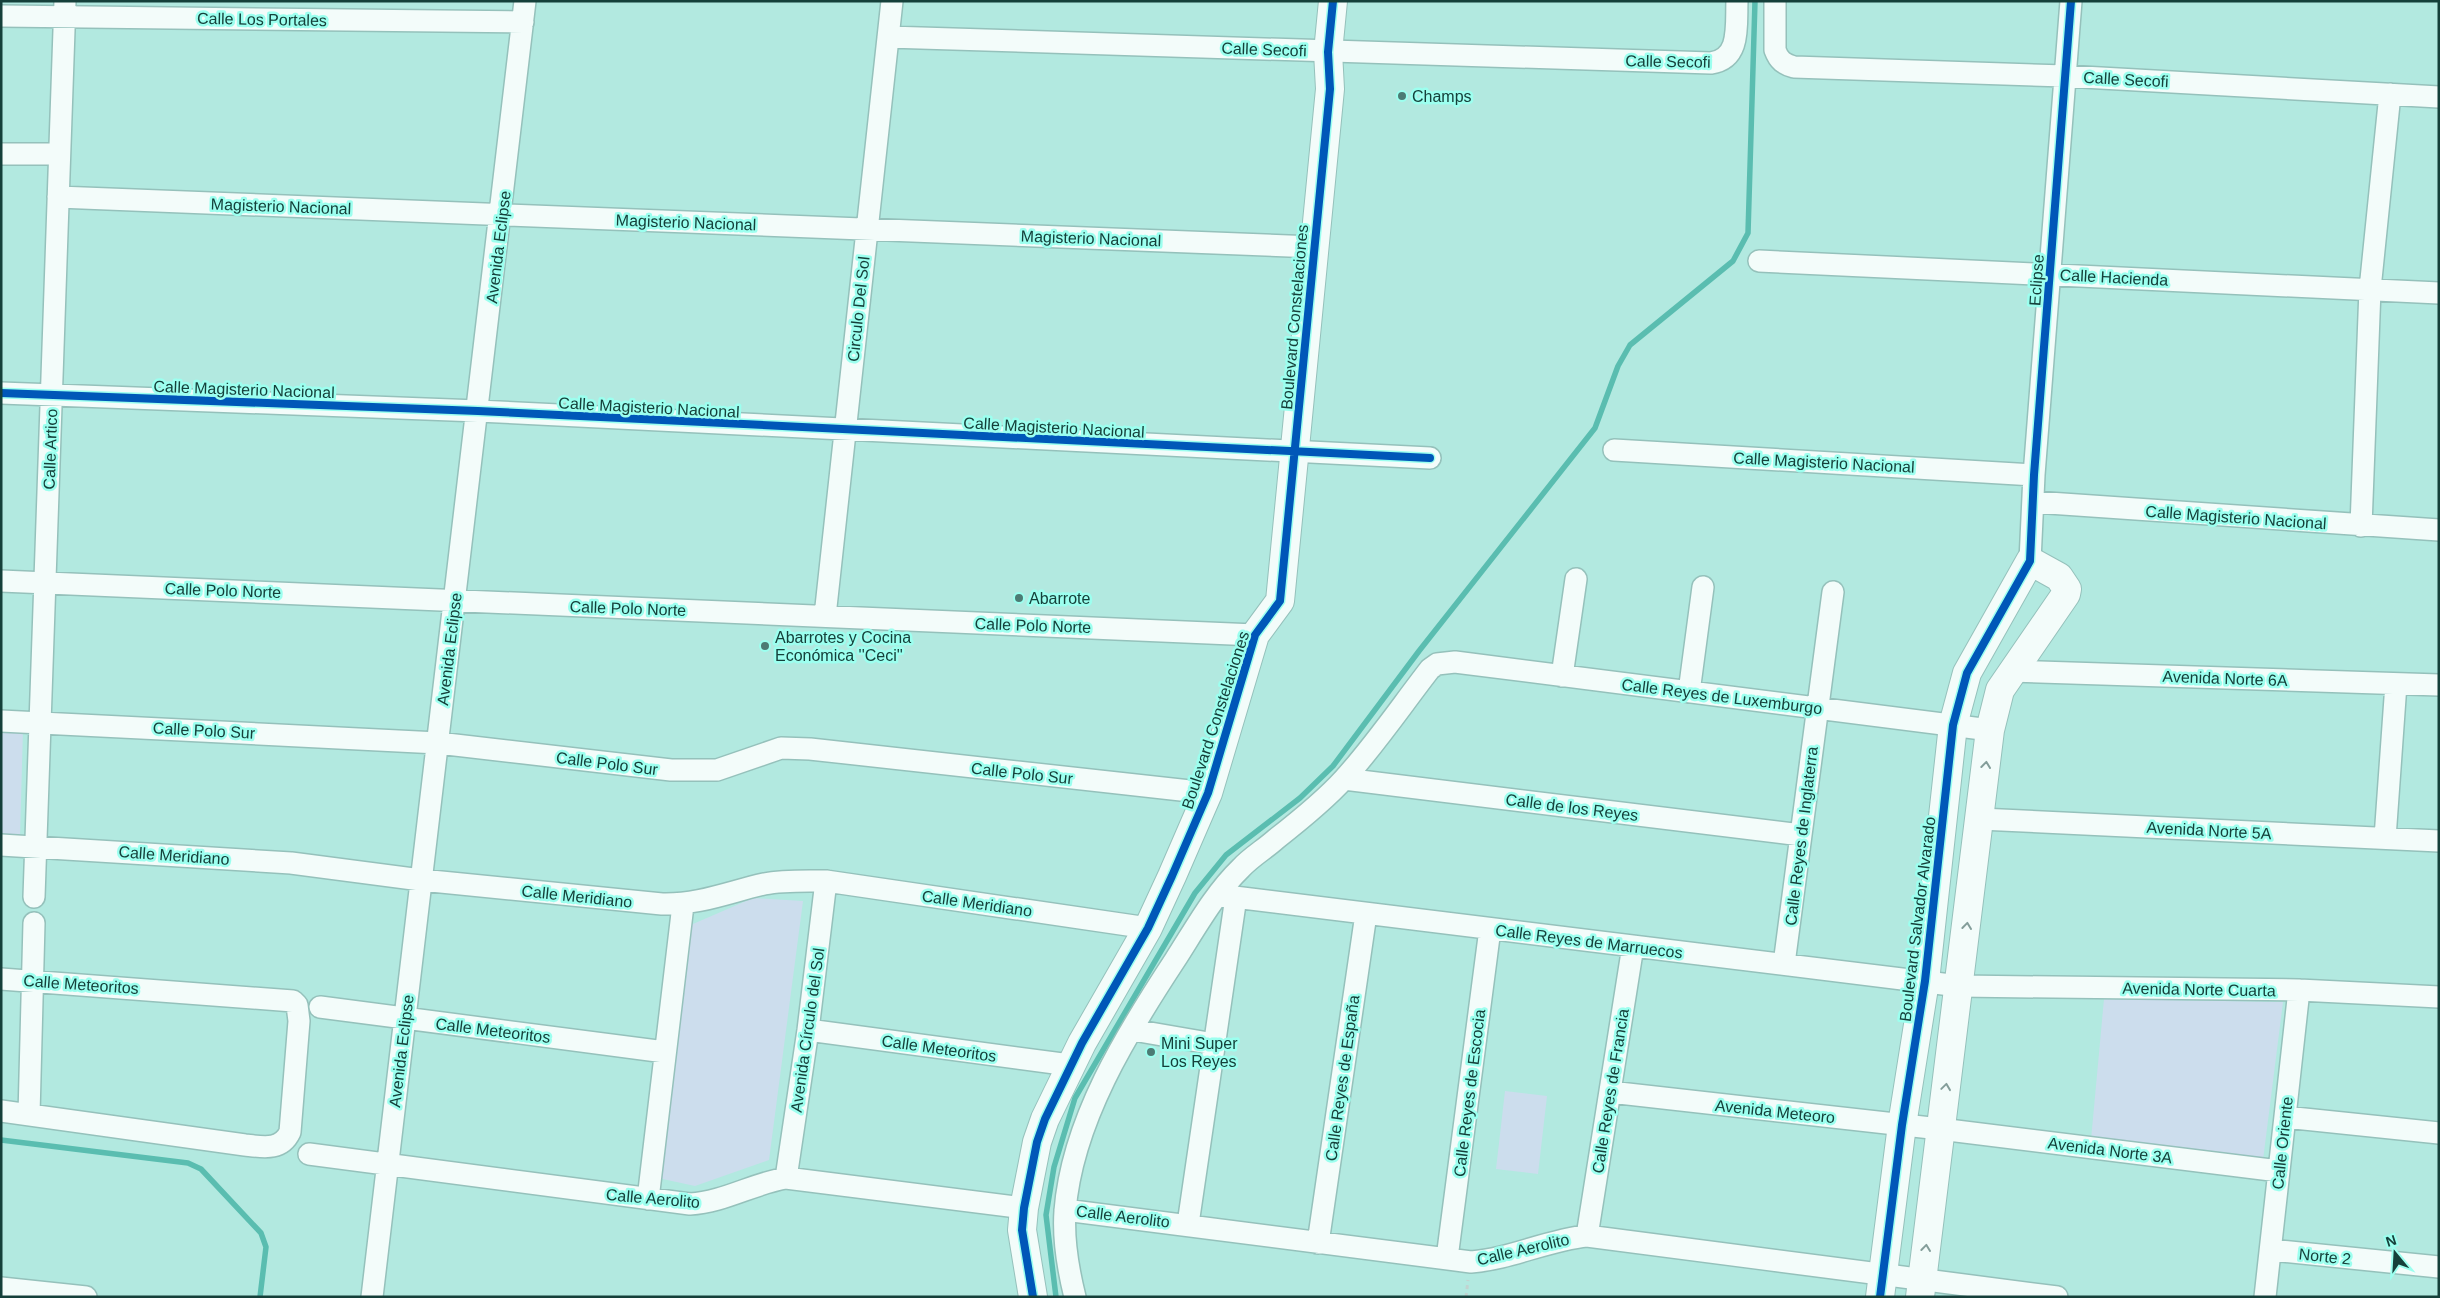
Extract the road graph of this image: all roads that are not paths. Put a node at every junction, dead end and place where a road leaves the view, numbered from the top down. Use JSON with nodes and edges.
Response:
{"nodes":[{"id":1,"x":526,"y":1,"type":"edge"},
{"id":2,"x":892,"y":1,"type":"edge"},
{"id":3,"x":1333,"y":1,"type":"edge"},
{"id":4,"x":1352,"y":1,"type":"edge"},
{"id":5,"x":1737,"y":1,"type":"edge"},
{"id":6,"x":1775,"y":1,"type":"edge"},
{"id":7,"x":2071,"y":1,"type":"edge"},
{"id":8,"x":64,"y":9,"type":"edge"},
{"id":9,"x":1,"y":16,"type":"edge"},
{"id":10,"x":523,"y":22,"type":"junction"},
{"id":11,"x":888,"y":37,"type":"junction"},
{"id":12,"x":1336,"y":52,"type":"junction"},
{"id":13,"x":2064,"y":76,"type":"junction"},
{"id":14,"x":2390,"y":94,"type":"junction"},
{"id":15,"x":2439,"y":97,"type":"edge"},
{"id":16,"x":1,"y":154,"type":"edge"},
{"id":17,"x":59,"y":154,"type":"junction"},
{"id":18,"x":58,"y":197,"type":"junction"},
{"id":19,"x":502,"y":214,"type":"junction"},
{"id":20,"x":867,"y":229,"type":"junction"},
{"id":21,"x":1314,"y":246,"type":"junction"},
{"id":22,"x":1759,"y":261,"type":"dead end"},
{"id":23,"x":2050,"y":274,"type":"junction"},
{"id":24,"x":2370,"y":290,"type":"junction"},
{"id":25,"x":2439,"y":293,"type":"edge"},
{"id":26,"x":1,"y":393,"type":"edge"},
{"id":27,"x":51,"y":395,"type":"junction"},
{"id":28,"x":478,"y":411,"type":"junction"},
{"id":29,"x":845,"y":431,"type":"junction"},
{"id":30,"x":1614,"y":450,"type":"dead end"},
{"id":31,"x":1295,"y":452,"type":"junction"},
{"id":32,"x":1430,"y":458,"type":"dead end"},
{"id":33,"x":2034,"y":475,"type":"junction"},
{"id":34,"x":2034,"y":502,"type":"junction"},
{"id":35,"x":2361,"y":526,"type":"junction"},
{"id":36,"x":2439,"y":530,"type":"edge"},
{"id":37,"x":2030,"y":561,"type":"junction"},
{"id":38,"x":1576,"y":579,"type":"dead end"},
{"id":39,"x":1,"y":581,"type":"edge"},
{"id":40,"x":46,"y":583,"type":"junction"},
{"id":41,"x":1703,"y":587,"type":"dead end"},
{"id":42,"x":1833,"y":592,"type":"dead end"},
{"id":43,"x":455,"y":600,"type":"junction"},
{"id":44,"x":825,"y":616,"type":"junction"},
{"id":45,"x":1255,"y":635,"type":"junction"},
{"id":46,"x":2012,"y":672,"type":"junction"},
{"id":47,"x":1562,"y":676,"type":"junction"},
{"id":48,"x":2396,"y":684,"type":"junction"},
{"id":49,"x":2439,"y":685,"type":"edge"},
{"id":50,"x":1689,"y":692,"type":"junction"},
{"id":51,"x":1817,"y":708,"type":"junction"},
{"id":52,"x":1,"y":721,"type":"edge"},
{"id":53,"x":40,"y":722,"type":"junction"},
{"id":54,"x":1953,"y":725,"type":"junction"},
{"id":55,"x":1990,"y":730,"type":"junction"},
{"id":56,"x":438,"y":743,"type":"junction"},
{"id":57,"x":1344,"y":780,"type":"junction"},
{"id":58,"x":1208,"y":793,"type":"junction"},
{"id":59,"x":1980,"y":820,"type":"junction"},
{"id":60,"x":1801,"y":835,"type":"junction"},
{"id":61,"x":2385,"y":838,"type":"junction"},
{"id":62,"x":2439,"y":841,"type":"edge"},
{"id":63,"x":1,"y":845,"type":"edge"},
{"id":64,"x":36,"y":846,"type":"junction"},
{"id":65,"x":422,"y":880,"type":"junction"},
{"id":66,"x":826,"y":881,"type":"junction"},
{"id":67,"x":1227,"y":896,"type":"junction"},
{"id":68,"x":34,"y":897,"type":"dead end"},
{"id":69,"x":683,"y":905,"type":"junction"},
{"id":70,"x":1366,"y":914,"type":"junction"},
{"id":71,"x":34,"y":923,"type":"dead end"},
{"id":72,"x":1148,"y":928,"type":"junction"},
{"id":73,"x":1490,"y":928,"type":"junction"},
{"id":74,"x":1633,"y":946,"type":"junction"},
{"id":75,"x":1784,"y":964,"type":"junction"},
{"id":76,"x":1,"y":979,"type":"edge"},
{"id":77,"x":33,"y":980,"type":"junction"},
{"id":78,"x":1925,"y":981,"type":"junction"},
{"id":79,"x":1959,"y":986,"type":"junction"},
{"id":80,"x":2299,"y":990,"type":"junction"},
{"id":81,"x":2439,"y":997,"type":"edge"},
{"id":82,"x":320,"y":1008,"type":"dead end"},
{"id":83,"x":405,"y":1018,"type":"junction"},
{"id":84,"x":808,"y":1030,"type":"junction"},
{"id":85,"x":1133,"y":1030,"type":"junction"},
{"id":86,"x":1214,"y":1044,"type":"junction"},
{"id":87,"x":665,"y":1052,"type":"junction"},
{"id":88,"x":1070,"y":1065,"type":"junction"},
{"id":89,"x":1610,"y":1092,"type":"junction"},
{"id":90,"x":1,"y":1112,"type":"edge"},
{"id":91,"x":29,"y":1115,"type":"junction"},
{"id":92,"x":2285,"y":1117,"type":"junction"},
{"id":93,"x":1902,"y":1125,"type":"junction"},
{"id":94,"x":1940,"y":1129,"type":"junction"},
{"id":95,"x":2439,"y":1133,"type":"edge"},
{"id":96,"x":308,"y":1154,"type":"dead end"},
{"id":97,"x":388,"y":1166,"type":"junction"},
{"id":98,"x":2279,"y":1171,"type":"junction"},
{"id":99,"x":786,"y":1178,"type":"junction"},
{"id":100,"x":648,"y":1199,"type":"junction"},
{"id":101,"x":1024,"y":1208,"type":"junction"},
{"id":102,"x":1065,"y":1210,"type":"junction"},
{"id":103,"x":1188,"y":1224,"type":"junction"},
{"id":104,"x":1587,"y":1236,"type":"junction"},
{"id":105,"x":1318,"y":1242,"type":"junction"},
{"id":106,"x":2270,"y":1250,"type":"junction"},
{"id":107,"x":1447,"y":1258,"type":"junction"},
{"id":108,"x":2439,"y":1268,"type":"edge"},
{"id":109,"x":1882,"y":1286,"type":"edge"},
{"id":110,"x":1,"y":1288,"type":"edge"},
{"id":111,"x":1922,"y":1288,"type":"edge"},
{"id":112,"x":86,"y":1297,"type":"edge"},
{"id":113,"x":372,"y":1297,"type":"edge"},
{"id":114,"x":1034,"y":1297,"type":"edge"},
{"id":115,"x":1075,"y":1297,"type":"edge"},
{"id":116,"x":2056,"y":1297,"type":"edge"},
{"id":117,"x":2266,"y":1297,"type":"edge"}],
"edges":[{"from":1,"to":10,"type":"street","name":"Avenida Eclipse"},
{"from":2,"to":11,"type":"street","name":"Circulo Del Sol"},
{"from":3,"to":12,"type":"street","name":"Boulevard Constelaciones"},
{"from":4,"to":12,"type":"street","name":"Boulevard Constelaciones"},
{"from":5,"to":12,"type":"street","name":"Calle Secofi"},
{"from":6,"to":13,"type":"street","name":"Calle Secofi"},
{"from":7,"to":13,"type":"street","name":"Eclipse"},
{"from":8,"to":9,"type":"street","name":"Calle Los Portales"},
{"from":8,"to":10,"type":"street","name":"Calle Los Portales"},
{"from":8,"to":17,"type":"street","name":"Calle Artico"},
{"from":10,"to":19,"type":"street","name":"Avenida Eclipse"},
{"from":11,"to":12,"type":"street","name":"Calle Secofi"},
{"from":11,"to":20,"type":"street","name":"Circulo Del Sol"},
{"from":12,"to":21,"type":"street","name":"Boulevard Constelaciones"},
{"from":13,"to":14,"type":"street","name":"Calle Secofi"},
{"from":13,"to":23,"type":"street","name":"Eclipse"},
{"from":14,"to":15,"type":"street","name":"Calle Secofi"},
{"from":14,"to":24,"type":"street"},
{"from":16,"to":17,"type":"street"},
{"from":17,"to":18,"type":"street","name":"Calle Artico"},
{"from":18,"to":19,"type":"street","name":"Magisterio Nacional"},
{"from":18,"to":27,"type":"street","name":"Calle Artico"},
{"from":19,"to":20,"type":"street","name":"Magisterio Nacional"},
{"from":19,"to":28,"type":"street","name":"Avenida Eclipse"},
{"from":20,"to":21,"type":"street","name":"Magisterio Nacional"},
{"from":20,"to":29,"type":"street","name":"Circulo Del Sol"},
{"from":21,"to":31,"type":"street","name":"Boulevard Constelaciones"},
{"from":22,"to":23,"type":"street","name":"Calle Hacienda"},
{"from":23,"to":24,"type":"street","name":"Calle Hacienda"},
{"from":23,"to":33,"type":"street","name":"Eclipse"},
{"from":24,"to":25,"type":"street","name":"Calle Hacienda"},
{"from":24,"to":35,"type":"street"},
{"from":26,"to":27,"type":"street","name":"Calle Magisterio Nacional"},
{"from":27,"to":28,"type":"street","name":"Calle Magisterio Nacional"},
{"from":27,"to":40,"type":"street","name":"Calle Artico"},
{"from":28,"to":29,"type":"street","name":"Calle Magisterio Nacional"},
{"from":28,"to":43,"type":"street","name":"Avenida Eclipse"},
{"from":29,"to":31,"type":"street","name":"Calle Magisterio Nacional"},
{"from":29,"to":44,"type":"street","name":"Circulo Del Sol"},
{"from":30,"to":33,"type":"street","name":"Calle Magisterio Nacional"},
{"from":31,"to":32,"type":"street","name":"Calle Magisterio Nacional"},
{"from":31,"to":45,"type":"street","name":"Boulevard Constelaciones"},
{"from":33,"to":34,"type":"street","name":"Eclipse"},
{"from":34,"to":35,"type":"street","name":"Calle Magisterio Nacional"},
{"from":34,"to":37,"type":"street","name":"Eclipse"},
{"from":35,"to":36,"type":"street","name":"Calle Magisterio Nacional"},
{"from":37,"to":46,"type":"street"},
{"from":37,"to":54,"type":"street","name":"Boulevard Salvador Alvarado"},
{"from":38,"to":47,"type":"street"},
{"from":39,"to":40,"type":"street","name":"Calle Polo Norte"},
{"from":40,"to":43,"type":"street","name":"Calle Polo Norte"},
{"from":40,"to":53,"type":"street","name":"Calle Artico"},
{"from":41,"to":50,"type":"street"},
{"from":42,"to":51,"type":"street","name":"Calle Reyes de Inglaterra"},
{"from":43,"to":44,"type":"street","name":"Calle Polo Norte"},
{"from":43,"to":56,"type":"street","name":"Avenida Eclipse"},
{"from":44,"to":45,"type":"street","name":"Calle Polo Norte"},
{"from":45,"to":58,"type":"street","name":"Boulevard Constelaciones"},
{"from":46,"to":48,"type":"street","name":"Avenida Norte 6A"},
{"from":46,"to":55,"type":"street"},
{"from":47,"to":50,"type":"street","name":"Calle Reyes de Luxemburgo"},
{"from":47,"to":57,"type":"street","name":"Calle Reyes de Luxemburgo"},
{"from":48,"to":49,"type":"street","name":"Avenida Norte 6A"},
{"from":48,"to":61,"type":"street"},
{"from":50,"to":51,"type":"street","name":"Calle Reyes de Luxemburgo"},
{"from":51,"to":54,"type":"street","name":"Calle Reyes de Luxemburgo"},
{"from":51,"to":60,"type":"street","name":"Calle Reyes de Inglaterra"},
{"from":52,"to":53,"type":"street","name":"Calle Polo Sur"},
{"from":53,"to":56,"type":"street","name":"Calle Polo Sur"},
{"from":53,"to":64,"type":"street","name":"Calle Artico"},
{"from":54,"to":55,"type":"street","name":"Calle Reyes de Luxemburgo"},
{"from":54,"to":78,"type":"street","name":"Boulevard Salvador Alvarado"},
{"from":59,"to":55,"type":"street","one_way":true},
{"from":56,"to":58,"type":"street","name":"Calle Polo Sur"},
{"from":56,"to":65,"type":"street","name":"Avenida Eclipse"},
{"from":57,"to":60,"type":"street","name":"Calle de los Reyes"},
{"from":57,"to":67,"type":"street"},
{"from":58,"to":72,"type":"street","name":"Boulevard Constelaciones"},
{"from":59,"to":61,"type":"street","name":"Avenida Norte 5A"},
{"from":79,"to":59,"type":"street","one_way":true},
{"from":60,"to":75,"type":"street","name":"Calle Reyes de Inglaterra"},
{"from":61,"to":62,"type":"street","name":"Avenida Norte 5A"},
{"from":63,"to":64,"type":"street","name":"Calle Meridiano"},
{"from":64,"to":65,"type":"street","name":"Calle Meridiano"},
{"from":64,"to":68,"type":"street","name":"Calle Artico"},
{"from":65,"to":69,"type":"street","name":"Calle Meridiano"},
{"from":65,"to":83,"type":"street","name":"Avenida Eclipse"},
{"from":66,"to":69,"type":"street","name":"Calle Meridiano"},
{"from":66,"to":72,"type":"street","name":"Calle Meridiano"},
{"from":66,"to":84,"type":"street","name":"Avenida Círculo del Sol"},
{"from":67,"to":70,"type":"street","name":"Calle Reyes de Marruecos"},
{"from":67,"to":85,"type":"street"},
{"from":67,"to":86,"type":"street"},
{"from":69,"to":87,"type":"street"},
{"from":70,"to":73,"type":"street","name":"Calle Reyes de Marruecos"},
{"from":70,"to":105,"type":"street","name":"Calle Reyes de España"},
{"from":71,"to":77,"type":"street"},
{"from":72,"to":88,"type":"street","name":"Boulevard Constelaciones"},
{"from":73,"to":74,"type":"street","name":"Calle Reyes de Marruecos"},
{"from":73,"to":107,"type":"street","name":"Calle Reyes de Escocia"},
{"from":74,"to":75,"type":"street","name":"Calle Reyes de Marruecos"},
{"from":74,"to":89,"type":"street","name":"Calle Reyes de Francia"},
{"from":75,"to":78,"type":"street","name":"Calle Reyes de Marruecos"},
{"from":76,"to":77,"type":"street","name":"Calle Meteoritos"},
{"from":77,"to":91,"type":"street"},
{"from":77,"to":91,"type":"street","name":"Calle Meteoritos"},
{"from":78,"to":79,"type":"street","name":"Calle Reyes de Marruecos"},
{"from":78,"to":93,"type":"street","name":"Boulevard Salvador Alvarado"},
{"from":79,"to":80,"type":"street","name":"Avenida Norte Cuarta"},
{"from":94,"to":79,"type":"street","one_way":true},
{"from":80,"to":81,"type":"street","name":"Avenida Norte Cuarta"},
{"from":80,"to":92,"type":"street","name":"Calle Oriente"},
{"from":82,"to":83,"type":"street","name":"Calle Meteoritos"},
{"from":83,"to":87,"type":"street","name":"Calle Meteoritos"},
{"from":83,"to":97,"type":"street","name":"Avenida Eclipse"},
{"from":84,"to":88,"type":"street","name":"Calle Meteoritos"},
{"from":84,"to":99,"type":"street","name":"Avenida Círculo del Sol"},
{"from":85,"to":86,"type":"street"},
{"from":85,"to":102,"type":"street"},
{"from":86,"to":103,"type":"street"},
{"from":87,"to":100,"type":"street"},
{"from":88,"to":101,"type":"street","name":"Boulevard Constelaciones"},
{"from":89,"to":93,"type":"street","name":"Avenida Meteoro"},
{"from":89,"to":104,"type":"street","name":"Calle Reyes de Francia"},
{"from":90,"to":91,"type":"street"},
{"from":92,"to":95,"type":"street"},
{"from":92,"to":98,"type":"street","name":"Calle Oriente"},
{"from":93,"to":94,"type":"street","name":"Avenida Meteoro"},
{"from":93,"to":109,"type":"street","name":"Boulevard Salvador Alvarado"},
{"from":94,"to":98,"type":"street","name":"Avenida Norte 3A"},
{"from":111,"to":94,"type":"street","one_way":true},
{"from":96,"to":97,"type":"street","name":"Calle Aerolito"},
{"from":97,"to":100,"type":"street","name":"Calle Aerolito"},
{"from":97,"to":113,"type":"street","name":"Avenida Eclipse"},
{"from":98,"to":106,"type":"street","name":"Calle Oriente"},
{"from":99,"to":100,"type":"street","name":"Calle Aerolito"},
{"from":99,"to":101,"type":"street","name":"Calle Aerolito"},
{"from":101,"to":114,"type":"street","name":"Boulevard Constelaciones"},
{"from":102,"to":103,"type":"street","name":"Calle Aerolito"},
{"from":102,"to":115,"type":"street"},
{"from":103,"to":105,"type":"street","name":"Calle Aerolito"},
{"from":104,"to":107,"type":"street","name":"Calle Aerolito"},
{"from":104,"to":109,"type":"street","name":"Calle Aerolito"},
{"from":105,"to":107,"type":"street","name":"Calle Aerolito"},
{"from":106,"to":108,"type":"street","name":"Norte 2"},
{"from":106,"to":117,"type":"street","name":"Calle Oriente"},
{"from":109,"to":111,"type":"street","name":"Calle Aerolito"},
{"from":110,"to":112,"type":"street"},
{"from":111,"to":116,"type":"street","name":"Calle Aerolito"}]}
